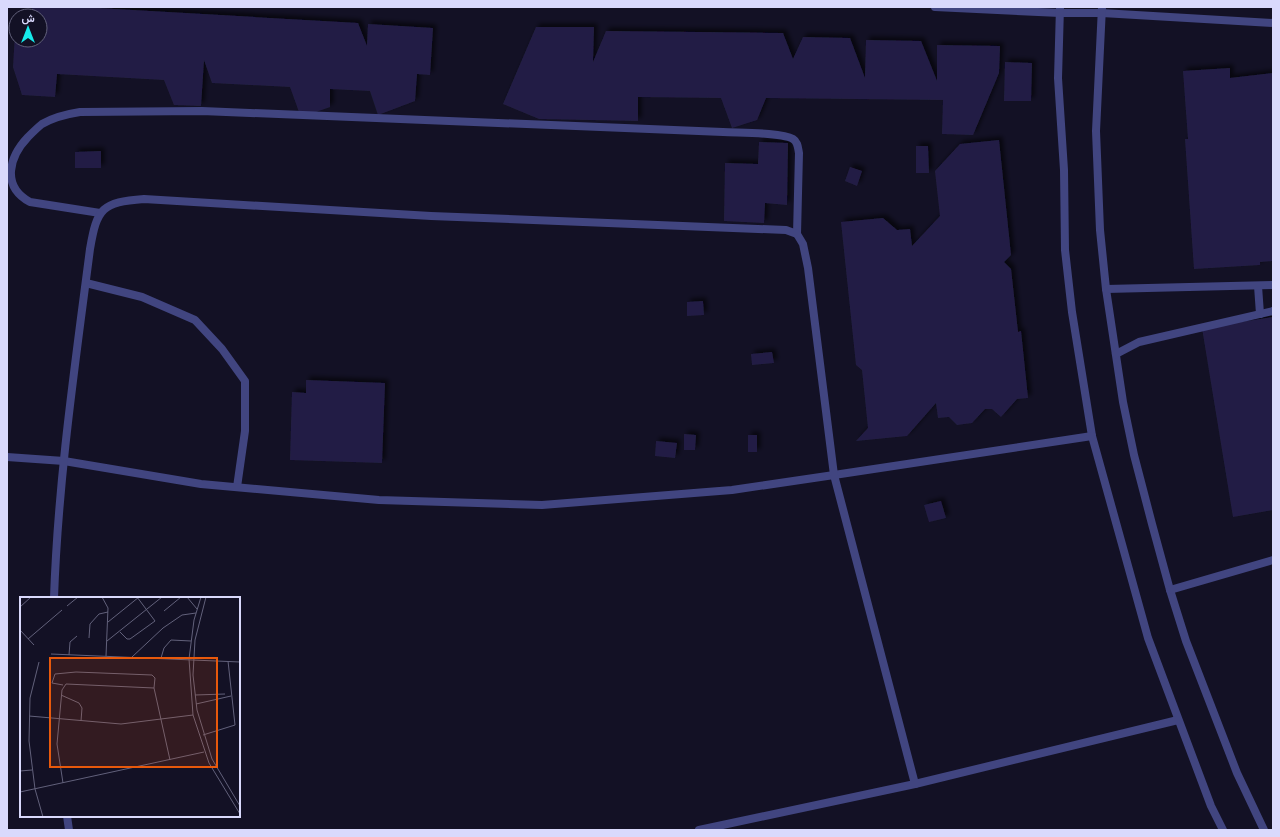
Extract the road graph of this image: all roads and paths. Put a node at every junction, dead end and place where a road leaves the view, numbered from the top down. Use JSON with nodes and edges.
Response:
{"nodes":[{"id":1,"x":936,"y":7,"type":"edge"},
{"id":2,"x":1060,"y":10,"type":"edge"},
{"id":3,"x":1102,"y":10,"type":"edge"},
{"id":4,"x":1273,"y":23,"type":"edge"},
{"id":5,"x":100,"y":213,"type":"junction"},
{"id":6,"x":797,"y":234,"type":"junction"},
{"id":7,"x":86,"y":283,"type":"junction"},
{"id":8,"x":1273,"y":285,"type":"edge"},
{"id":9,"x":1258,"y":286,"type":"junction"},
{"id":10,"x":1106,"y":289,"type":"junction"},
{"id":11,"x":1273,"y":311,"type":"edge"},
{"id":12,"x":1260,"y":314,"type":"junction"},
{"id":13,"x":1116,"y":354,"type":"junction"},
{"id":14,"x":1092,"y":436,"type":"junction"},
{"id":15,"x":7,"y":457,"type":"edge"},
{"id":16,"x":64,"y":461,"type":"junction"},
{"id":17,"x":834,"y":476,"type":"junction"},
{"id":18,"x":237,"y":487,"type":"junction"},
{"id":19,"x":1273,"y":560,"type":"edge"},
{"id":20,"x":1170,"y":590,"type":"junction"},
{"id":21,"x":54,"y":597,"type":"edge"},
{"id":22,"x":1178,"y":720,"type":"junction"},
{"id":23,"x":915,"y":784,"type":"junction"},
{"id":24,"x":67,"y":817,"type":"edge"},
{"id":25,"x":70,"y":830,"type":"edge"},
{"id":26,"x":699,"y":830,"type":"edge"},
{"id":27,"x":1223,"y":830,"type":"edge"},
{"id":28,"x":1264,"y":830,"type":"edge"}],
"edges":[{"from":1,"to":2,"type":"street"},
{"from":2,"to":3,"type":"street"},
{"from":2,"to":14,"type":"street"},
{"from":3,"to":4,"type":"street"},
{"from":3,"to":10,"type":"street"},
{"from":5,"to":6,"type":"street"},
{"from":5,"to":6,"type":"street"},
{"from":5,"to":7,"type":"street"},
{"from":6,"to":17,"type":"street"},
{"from":7,"to":16,"type":"street"},
{"from":7,"to":18,"type":"street"},
{"from":8,"to":9,"type":"street"},
{"from":9,"to":10,"type":"street"},
{"from":9,"to":12,"type":"street"},
{"from":10,"to":13,"type":"street"},
{"from":11,"to":12,"type":"street"},
{"from":12,"to":13,"type":"street"},
{"from":13,"to":20,"type":"street"},
{"from":14,"to":17,"type":"street"},
{"from":14,"to":22,"type":"street"},
{"from":15,"to":16,"type":"street"},
{"from":16,"to":18,"type":"street"},
{"from":16,"to":21,"type":"street"},
{"from":17,"to":18,"type":"street"},
{"from":17,"to":23,"type":"street"},
{"from":19,"to":20,"type":"street"},
{"from":20,"to":28,"type":"street"},
{"from":22,"to":23,"type":"street"},
{"from":22,"to":27,"type":"street"},
{"from":23,"to":26,"type":"street"},
{"from":24,"to":25,"type":"street"}]}
